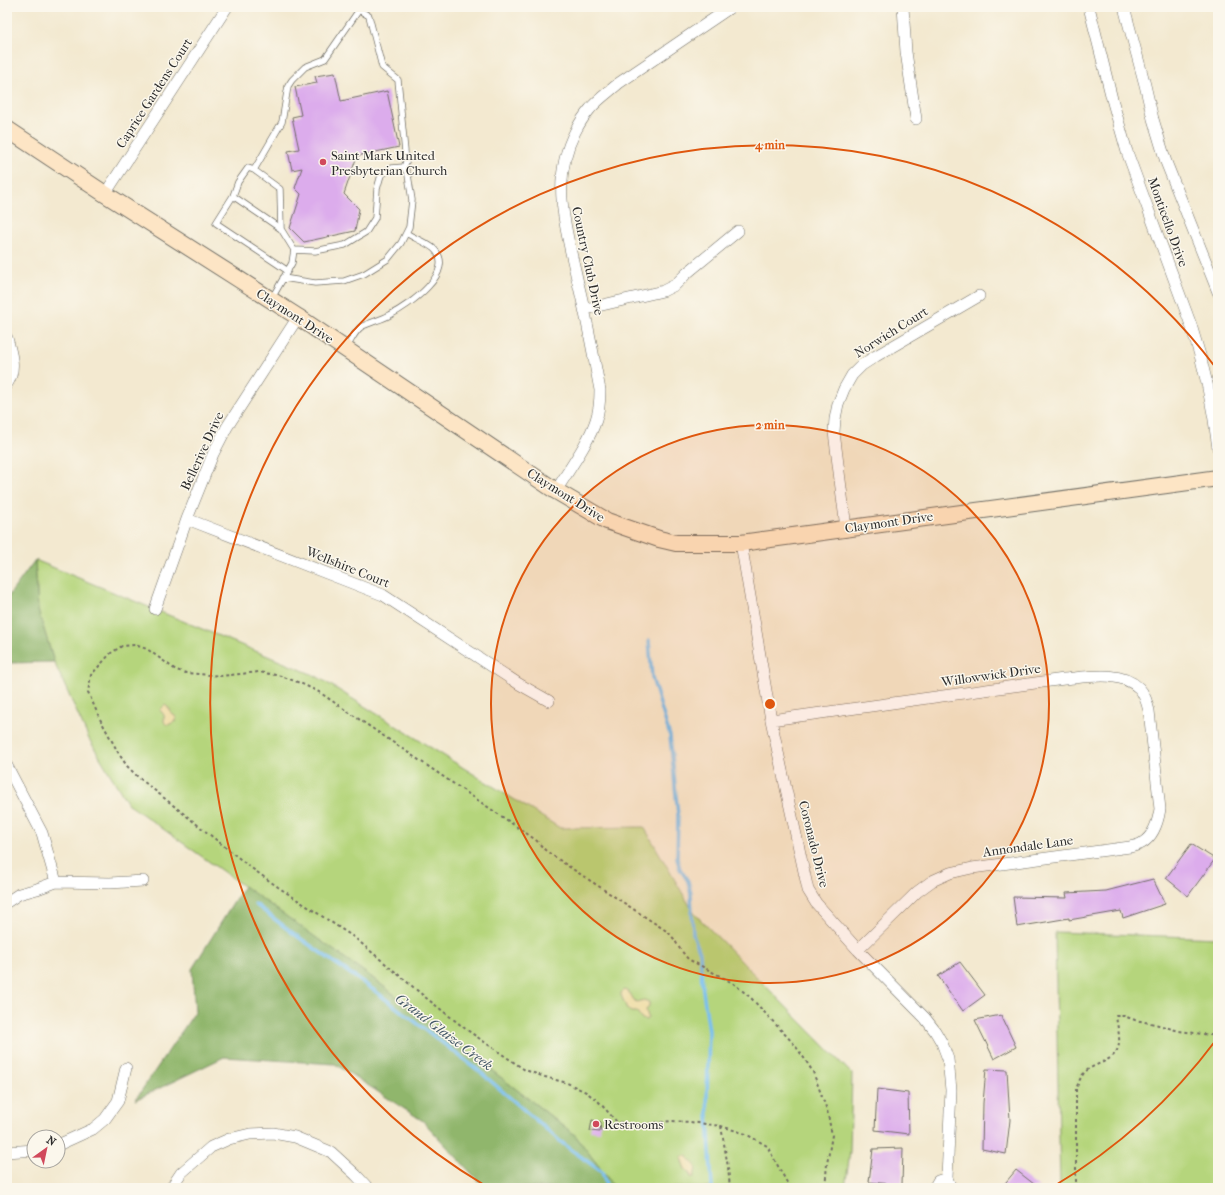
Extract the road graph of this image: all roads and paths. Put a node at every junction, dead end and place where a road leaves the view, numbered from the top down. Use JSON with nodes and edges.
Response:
{"nodes":[{"id":1,"x":227,"y":7,"type":"edge"},
{"id":2,"x":730,"y":7,"type":"edge"},
{"id":3,"x":903,"y":7,"type":"edge"},
{"id":4,"x":1089,"y":7,"type":"edge"},
{"id":5,"x":1124,"y":7,"type":"edge"},
{"id":6,"x":916,"y":119,"type":"dead end"},
{"id":7,"x":7,"y":129,"type":"edge"},
{"id":8,"x":404,"y":167,"type":"junction"},
{"id":9,"x":254,"y":170,"type":"junction"},
{"id":10,"x":105,"y":194,"type":"junction"},
{"id":11,"x":233,"y":196,"type":"junction"},
{"id":12,"x":281,"y":229,"type":"junction"},
{"id":13,"x":738,"y":231,"type":"dead end"},
{"id":14,"x":406,"y":233,"type":"junction"},
{"id":15,"x":294,"y":250,"type":"junction"},
{"id":16,"x":288,"y":271,"type":"junction"},
{"id":17,"x":283,"y":278,"type":"junction"},
{"id":18,"x":1218,"y":292,"type":"edge"},
{"id":19,"x":979,"y":296,"type":"dead end"},
{"id":20,"x":270,"y":300,"type":"junction"},
{"id":21,"x":585,"y":309,"type":"junction"},
{"id":22,"x":298,"y":317,"type":"junction"},
{"id":23,"x":7,"y":338,"type":"edge"},
{"id":24,"x":345,"y":349,"type":"junction"},
{"id":25,"x":7,"y":384,"type":"edge"},
{"id":26,"x":1218,"y":448,"type":"edge"},
{"id":27,"x":1218,"y":478,"type":"edge"},
{"id":28,"x":556,"y":491,"type":"junction"},
{"id":29,"x":187,"y":519,"type":"junction"},
{"id":30,"x":846,"y":528,"type":"junction"},
{"id":31,"x":742,"y":542,"type":"junction"},
{"id":32,"x":155,"y":609,"type":"dead end"},
{"id":33,"x":549,"y":701,"type":"dead end"},
{"id":34,"x":771,"y":720,"type":"junction"},
{"id":35,"x":1154,"y":761,"type":"joint"},
{"id":36,"x":7,"y":766,"type":"edge"},
{"id":37,"x":143,"y":881,"type":"dead end"},
{"id":38,"x":56,"y":882,"type":"junction"},
{"id":39,"x":7,"y":902,"type":"edge"},
{"id":40,"x":858,"y":950,"type":"junction"},
{"id":41,"x":1218,"y":1036,"type":"edge"},
{"id":42,"x":126,"y":1068,"type":"dead end"},
{"id":43,"x":1218,"y":1097,"type":"edge"},
{"id":44,"x":721,"y":1126,"type":"junction"},
{"id":45,"x":66,"y":1141,"type":"edge"},
{"id":46,"x":1218,"y":1148,"type":"edge"},
{"id":47,"x":26,"y":1151,"type":"edge"},
{"id":48,"x":7,"y":1152,"type":"edge"},
{"id":49,"x":949,"y":1183,"type":"edge"},
{"id":50,"x":171,"y":1188,"type":"edge"},
{"id":51,"x":368,"y":1188,"type":"edge"},
{"id":52,"x":730,"y":1188,"type":"edge"},
{"id":53,"x":790,"y":1188,"type":"edge"},
{"id":54,"x":825,"y":1188,"type":"edge"},
{"id":55,"x":934,"y":1188,"type":"edge"},
{"id":56,"x":1076,"y":1188,"type":"edge"}],
"edges":[{"from":1,"to":10,"type":"street","name":"Caprice Gardens Court"},
{"from":2,"to":21,"type":"street","name":"Country Club Drive"},
{"from":3,"to":6,"type":"street"},
{"from":4,"to":26,"type":"street","name":"Monticello Drive"},
{"from":5,"to":18,"type":"street","name":"Monticello Drive"},
{"from":7,"to":10,"type":"street","name":"Claymont Drive"},
{"from":8,"to":9,"type":"lane"},
{"from":8,"to":14,"type":"lane"},
{"from":8,"to":15,"type":"lane"},
{"from":9,"to":11,"type":"lane"},
{"from":9,"to":12,"type":"lane"},
{"from":10,"to":20,"type":"street","name":"Claymont Drive"},
{"from":11,"to":12,"type":"lane"},
{"from":11,"to":16,"type":"lane"},
{"from":12,"to":15,"type":"lane"},
{"from":13,"to":21,"type":"street"},
{"from":14,"to":17,"type":"lane"},
{"from":14,"to":24,"type":"lane"},
{"from":15,"to":16,"type":"lane"},
{"from":16,"to":17,"type":"lane"},
{"from":17,"to":20,"type":"lane"},
{"from":19,"to":30,"type":"street","name":"Norwich Court"},
{"from":20,"to":22,"type":"street","name":"Claymont Drive"},
{"from":21,"to":28,"type":"street","name":"Country Club Drive"},
{"from":22,"to":24,"type":"street","name":"Claymont Drive"},
{"from":22,"to":29,"type":"street","name":"Bellerive Drive"},
{"from":23,"to":25,"type":"street"},
{"from":24,"to":28,"type":"street","name":"Claymont Drive"},
{"from":27,"to":30,"type":"street","name":"Claymont Drive"},
{"from":28,"to":31,"type":"street","name":"Claymont Drive"},
{"from":29,"to":32,"type":"street","name":"Bellerive Drive"},
{"from":29,"to":33,"type":"street","name":"Wellshire Court"},
{"from":30,"to":31,"type":"street","name":"Claymont Drive"},
{"from":31,"to":34,"type":"street","name":"Coronado Drive"},
{"from":34,"to":35,"type":"street","name":"Willowwick Drive"},
{"from":34,"to":40,"type":"street","name":"Coronado Drive"},
{"from":35,"to":40,"type":"street","name":"Annondale Lane"},
{"from":36,"to":38,"type":"street"},
{"from":37,"to":38,"type":"street"},
{"from":38,"to":39,"type":"street"},
{"from":40,"to":49,"type":"street","name":"Coronado Drive"},
{"from":41,"to":56,"type":"path"},
{"from":42,"to":45,"type":"street"},
{"from":43,"to":46,"type":"path"},
{"from":44,"to":52,"type":"path"},
{"from":44,"to":53,"type":"path"},
{"from":44,"to":54,"type":"path"},
{"from":47,"to":48,"type":"street"},
{"from":49,"to":55,"type":"street","name":"Coronado Drive"},
{"from":50,"to":51,"type":"street"}]}
